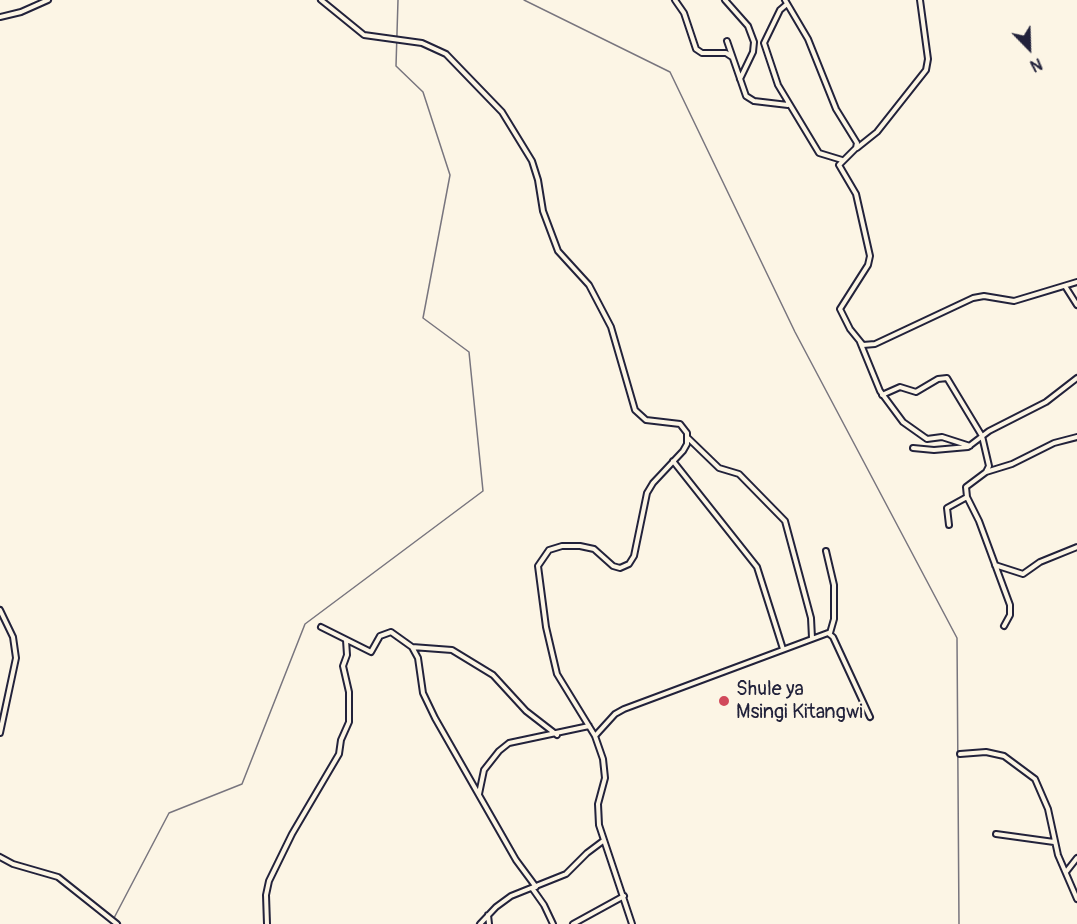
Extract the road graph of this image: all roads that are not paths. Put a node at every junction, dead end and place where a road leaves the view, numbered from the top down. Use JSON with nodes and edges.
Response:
{"nodes":[{"id":1,"x":48,"y":0,"type":"edge"},
{"id":2,"x":321,"y":0,"type":"edge"},
{"id":3,"x":675,"y":0,"type":"edge"},
{"id":4,"x":725,"y":0,"type":"edge"},
{"id":5,"x":920,"y":0,"type":"edge"},
{"id":6,"x":787,"y":2,"type":"edge"},
{"id":7,"x":0,"y":17,"type":"edge"},
{"id":8,"x":728,"y":41,"type":"dead end"},
{"id":9,"x":733,"y":57,"type":"junction"},
{"id":10,"x":740,"y":78,"type":"junction"},
{"id":11,"x":788,"y":105,"type":"junction"},
{"id":12,"x":856,"y":148,"type":"junction"},
{"id":13,"x":842,"y":160,"type":"junction"},
{"id":14,"x":1077,"y":282,"type":"edge"},
{"id":15,"x":1065,"y":286,"type":"junction"},
{"id":16,"x":1077,"y":305,"type":"edge"},
{"id":17,"x":860,"y":341,"type":"junction"},
{"id":18,"x":1077,"y":378,"type":"edge"},
{"id":19,"x":882,"y":395,"type":"junction"},
{"id":20,"x":982,"y":436,"type":"junction"},
{"id":21,"x":1077,"y":437,"type":"edge"},
{"id":22,"x":688,"y":438,"type":"junction"},
{"id":23,"x":970,"y":446,"type":"junction"},
{"id":24,"x":913,"y":448,"type":"dead end"},
{"id":25,"x":673,"y":461,"type":"junction"},
{"id":26,"x":986,"y":472,"type":"junction"},
{"id":27,"x":967,"y":497,"type":"junction"},
{"id":28,"x":949,"y":525,"type":"dead end"},
{"id":29,"x":1077,"y":547,"type":"edge"},
{"id":30,"x":826,"y":551,"type":"dead end"},
{"id":31,"x":994,"y":565,"type":"junction"},
{"id":32,"x":0,"y":610,"type":"edge"},
{"id":33,"x":1004,"y":626,"type":"dead end"},
{"id":34,"x":321,"y":627,"type":"dead end"},
{"id":35,"x":830,"y":633,"type":"junction"},
{"id":36,"x":812,"y":638,"type":"junction"},
{"id":37,"x":346,"y":640,"type":"junction"},
{"id":38,"x":412,"y":647,"type":"junction"},
{"id":39,"x":783,"y":649,"type":"junction"},
{"id":40,"x":870,"y":717,"type":"dead end"},
{"id":41,"x":589,"y":726,"type":"junction"},
{"id":42,"x":0,"y":733,"type":"edge"},
{"id":43,"x":557,"y":735,"type":"junction"},
{"id":44,"x":595,"y":736,"type":"junction"},
{"id":45,"x":960,"y":754,"type":"dead end"},
{"id":46,"x":478,"y":794,"type":"junction"},
{"id":47,"x":996,"y":834,"type":"dead end"},
{"id":48,"x":603,"y":841,"type":"junction"},
{"id":49,"x":1054,"y":842,"type":"junction"},
{"id":50,"x":0,"y":858,"type":"edge"},
{"id":51,"x":1077,"y":858,"type":"edge"},
{"id":52,"x":1066,"y":873,"type":"junction"},
{"id":53,"x":534,"y":888,"type":"junction"},
{"id":54,"x":624,"y":896,"type":"junction"},
{"id":55,"x":1077,"y":899,"type":"edge"},
{"id":56,"x":488,"y":914,"type":"junction"},
{"id":57,"x":117,"y":924,"type":"edge"},
{"id":58,"x":267,"y":924,"type":"edge"},
{"id":59,"x":480,"y":924,"type":"edge"},
{"id":60,"x":489,"y":924,"type":"edge"},
{"id":61,"x":553,"y":924,"type":"edge"},
{"id":62,"x":573,"y":924,"type":"edge"},
{"id":63,"x":632,"y":924,"type":"edge"}],
"edges":[{"from":1,"to":7,"type":"street"},
{"from":2,"to":22,"type":"street"},
{"from":3,"to":9,"type":"street"},
{"from":4,"to":10,"type":"street"},
{"from":5,"to":12,"type":"street"},
{"from":6,"to":11,"type":"street"},
{"from":6,"to":12,"type":"street"},
{"from":8,"to":9,"type":"street"},
{"from":9,"to":10,"type":"street"},
{"from":10,"to":11,"type":"street"},
{"from":11,"to":13,"type":"street"},
{"from":12,"to":13,"type":"street"},
{"from":13,"to":17,"type":"street"},
{"from":14,"to":15,"type":"street"},
{"from":15,"to":16,"type":"street"},
{"from":15,"to":17,"type":"street"},
{"from":17,"to":19,"type":"street"},
{"from":18,"to":20,"type":"street"},
{"from":19,"to":20,"type":"street"},
{"from":19,"to":23,"type":"street"},
{"from":20,"to":23,"type":"street"},
{"from":20,"to":26,"type":"street"},
{"from":21,"to":26,"type":"street"},
{"from":22,"to":25,"type":"street"},
{"from":22,"to":36,"type":"street"},
{"from":23,"to":24,"type":"street"},
{"from":25,"to":39,"type":"street"},
{"from":25,"to":41,"type":"street"},
{"from":26,"to":27,"type":"street"},
{"from":27,"to":28,"type":"street"},
{"from":27,"to":31,"type":"street"},
{"from":29,"to":31,"type":"street"},
{"from":30,"to":35,"type":"street"},
{"from":31,"to":33,"type":"street"},
{"from":32,"to":42,"type":"street"},
{"from":34,"to":37,"type":"street"},
{"from":35,"to":36,"type":"street"},
{"from":35,"to":40,"type":"street"},
{"from":36,"to":39,"type":"street"},
{"from":37,"to":38,"type":"street"},
{"from":37,"to":58,"type":"street"},
{"from":38,"to":43,"type":"street"},
{"from":38,"to":46,"type":"street"},
{"from":39,"to":44,"type":"street"},
{"from":41,"to":43,"type":"street"},
{"from":41,"to":44,"type":"street"},
{"from":43,"to":46,"type":"street"},
{"from":44,"to":48,"type":"street"},
{"from":45,"to":49,"type":"street"},
{"from":46,"to":53,"type":"street"},
{"from":47,"to":49,"type":"street"},
{"from":48,"to":53,"type":"street"},
{"from":48,"to":54,"type":"street"},
{"from":49,"to":52,"type":"street"},
{"from":50,"to":57,"type":"street"},
{"from":51,"to":52,"type":"street"},
{"from":52,"to":55,"type":"street"},
{"from":53,"to":56,"type":"street"},
{"from":53,"to":61,"type":"street"},
{"from":54,"to":62,"type":"street"},
{"from":54,"to":63,"type":"street"},
{"from":56,"to":59,"type":"street"},
{"from":56,"to":60,"type":"street"}]}
